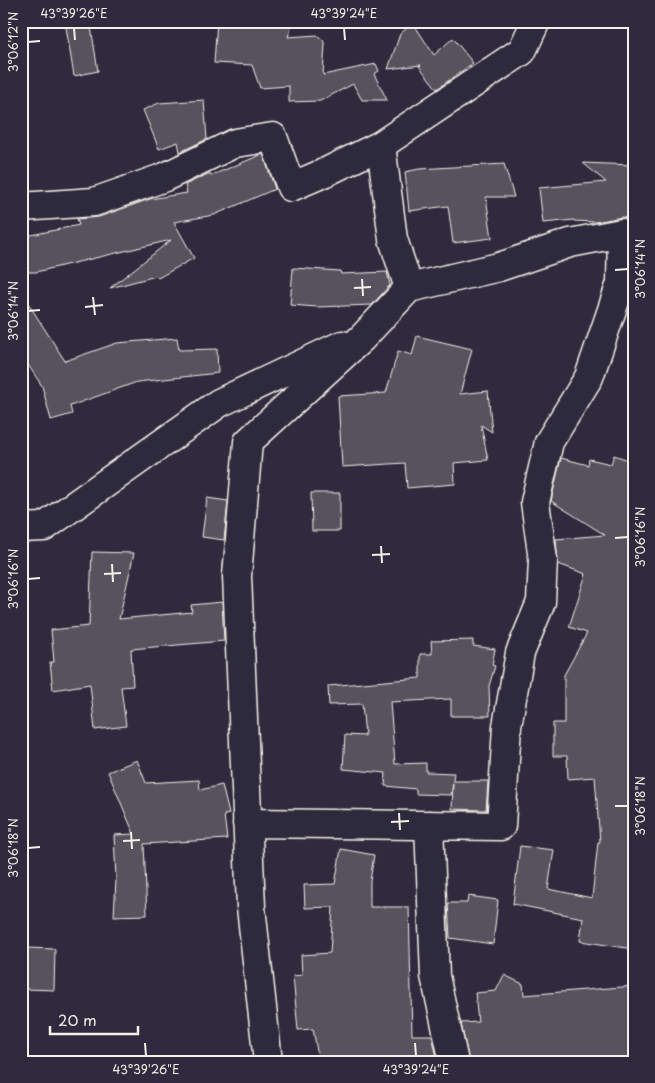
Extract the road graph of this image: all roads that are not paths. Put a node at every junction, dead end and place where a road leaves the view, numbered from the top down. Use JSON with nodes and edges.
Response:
{"nodes":[{"id":1,"x":536,"y":21,"type":"edge"},
{"id":2,"x":380,"y":145,"type":"junction"},
{"id":3,"x":21,"y":207,"type":"edge"},
{"id":4,"x":628,"y":234,"type":"edge"},
{"id":5,"x":408,"y":288,"type":"junction"},
{"id":6,"x":367,"y":333,"type":"junction"},
{"id":7,"x":21,"y":528,"type":"edge"},
{"id":8,"x":247,"y":822,"type":"junction"},
{"id":9,"x":429,"y":825,"type":"junction"},
{"id":10,"x":268,"y":1062,"type":"edge"},
{"id":11,"x":454,"y":1062,"type":"edge"}],
"edges":[{"from":1,"to":2,"type":"street"},
{"from":2,"to":3,"type":"street"},
{"from":2,"to":5,"type":"street"},
{"from":4,"to":5,"type":"street"},
{"from":4,"to":9,"type":"street"},
{"from":5,"to":6,"type":"street"},
{"from":6,"to":7,"type":"street"},
{"from":6,"to":8,"type":"street"},
{"from":8,"to":9,"type":"street"},
{"from":8,"to":10,"type":"street"},
{"from":9,"to":11,"type":"street"}]}
